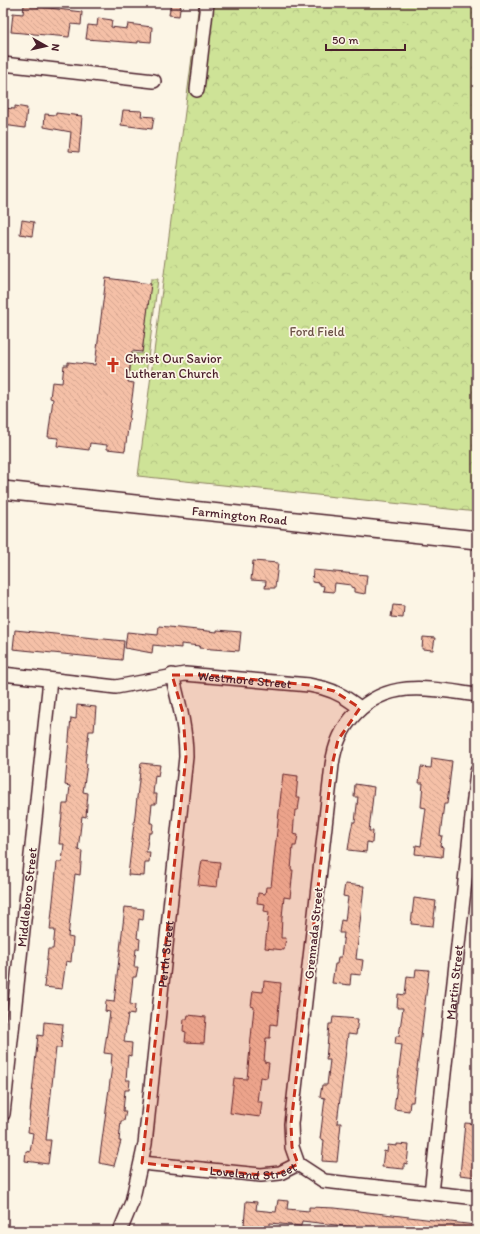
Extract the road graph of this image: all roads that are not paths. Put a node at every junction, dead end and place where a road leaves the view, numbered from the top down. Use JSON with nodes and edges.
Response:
{"nodes":[{"id":1,"x":207,"y":3,"type":"edge"},
{"id":2,"x":3,"y":64,"type":"edge"},
{"id":3,"x":154,"y":81,"type":"dead end"},
{"id":4,"x":197,"y":90,"type":"dead end"},
{"id":5,"x":3,"y":490,"type":"edge"},
{"id":6,"x":477,"y":540,"type":"edge"},
{"id":7,"x":3,"y":674,"type":"edge"},
{"id":8,"x":172,"y":675,"type":"junction"},
{"id":9,"x":50,"y":680,"type":"junction"},
{"id":10,"x":477,"y":695,"type":"edge"},
{"id":11,"x":360,"y":708,"type":"junction"},
{"id":12,"x":477,"y":771,"type":"edge"},
{"id":13,"x":3,"y":1114,"type":"edge"},
{"id":14,"x":142,"y":1163,"type":"junction"},
{"id":15,"x":298,"y":1164,"type":"junction"},
{"id":16,"x":431,"y":1193,"type":"junction"},
{"id":17,"x":477,"y":1198,"type":"edge"},
{"id":18,"x":120,"y":1231,"type":"edge"}],
"edges":[{"from":1,"to":4,"type":"street"},
{"from":2,"to":3,"type":"street"},
{"from":5,"to":6,"type":"main road","name":"Farmington Road"},
{"from":7,"to":9,"type":"street","name":"Westmore Street"},
{"from":8,"to":9,"type":"street","name":"Westmore Street"},
{"from":8,"to":11,"type":"street","name":"Westmore Street"},
{"from":8,"to":14,"type":"street","name":"Perth Street"},
{"from":9,"to":13,"type":"street","name":"Middleboro Street"},
{"from":10,"to":11,"type":"street"},
{"from":11,"to":15,"type":"street","name":"Grennada Street"},
{"from":12,"to":16,"type":"street","name":"Martin Street"},
{"from":14,"to":15,"type":"street","name":"Loveland Street"},
{"from":14,"to":18,"type":"street","name":"Perth Street"},
{"from":15,"to":16,"type":"street","name":"Loveland Street"},
{"from":16,"to":17,"type":"street","name":"Loveland Street"}]}
